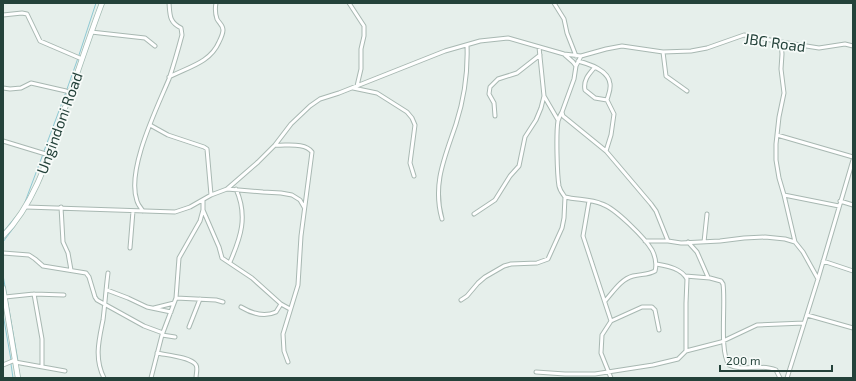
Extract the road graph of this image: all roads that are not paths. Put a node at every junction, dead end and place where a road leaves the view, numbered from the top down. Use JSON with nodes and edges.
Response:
{"nodes":[{"id":1,"x":102,"y":3,"type":"edge"},
{"id":2,"x":169,"y":3,"type":"edge"},
{"id":3,"x":216,"y":3,"type":"edge"},
{"id":4,"x":349,"y":3,"type":"edge"},
{"id":5,"x":554,"y":3,"type":"edge"},
{"id":6,"x":3,"y":15,"type":"edge"},
{"id":7,"x":91,"y":32,"type":"junction"},
{"id":8,"x":780,"y":42,"type":"junction"},
{"id":9,"x":467,"y":45,"type":"junction"},
{"id":10,"x":155,"y":46,"type":"dead end"},
{"id":11,"x":853,"y":46,"type":"edge"},
{"id":12,"x":539,"y":47,"type":"junction"},
{"id":13,"x":663,"y":52,"type":"junction"},
{"id":14,"x":564,"y":54,"type":"junction"},
{"id":15,"x":540,"y":55,"type":"junction"},
{"id":16,"x":576,"y":56,"type":"junction"},
{"id":17,"x":581,"y":56,"type":"junction"},
{"id":18,"x":82,"y":59,"type":"junction"},
{"id":19,"x":578,"y":61,"type":"junction"},
{"id":20,"x":576,"y":66,"type":"junction"},
{"id":21,"x":595,"y":67,"type":"junction"},
{"id":22,"x":169,"y":77,"type":"junction"},
{"id":23,"x":357,"y":86,"type":"junction"},
{"id":24,"x":3,"y":88,"type":"edge"},
{"id":25,"x":353,"y":88,"type":"junction"},
{"id":26,"x":687,"y":91,"type":"dead end"},
{"id":27,"x":70,"y":93,"type":"junction"},
{"id":28,"x":544,"y":96,"type":"junction"},
{"id":29,"x":607,"y":100,"type":"junction"},
{"id":30,"x":562,"y":112,"type":"junction"},
{"id":31,"x":495,"y":116,"type":"dead end"},
{"id":32,"x":558,"y":120,"type":"junction"},
{"id":33,"x":150,"y":125,"type":"junction"},
{"id":34,"x":777,"y":135,"type":"junction"},
{"id":35,"x":3,"y":141,"type":"edge"},
{"id":36,"x":275,"y":146,"type":"junction"},
{"id":37,"x":606,"y":151,"type":"junction"},
{"id":38,"x":49,"y":155,"type":"junction"},
{"id":39,"x":853,"y":157,"type":"edge"},
{"id":40,"x":853,"y":160,"type":"edge"},
{"id":41,"x":414,"y":176,"type":"dead end"},
{"id":42,"x":227,"y":188,"type":"junction"},
{"id":43,"x":236,"y":189,"type":"junction"},
{"id":44,"x":211,"y":195,"type":"junction"},
{"id":45,"x":784,"y":195,"type":"junction"},
{"id":46,"x":566,"y":197,"type":"junction"},
{"id":47,"x":203,"y":200,"type":"junction"},
{"id":48,"x":589,"y":201,"type":"junction"},
{"id":49,"x":840,"y":201,"type":"junction"},
{"id":50,"x":853,"y":205,"type":"edge"},
{"id":51,"x":839,"y":206,"type":"junction"},
{"id":52,"x":26,"y":207,"type":"junction"},
{"id":53,"x":61,"y":207,"type":"junction"},
{"id":54,"x":304,"y":207,"type":"junction"},
{"id":55,"x":204,"y":210,"type":"junction"},
{"id":56,"x":133,"y":211,"type":"junction"},
{"id":57,"x":144,"y":211,"type":"junction"},
{"id":58,"x":474,"y":214,"type":"dead end"},
{"id":59,"x":707,"y":214,"type":"dead end"},
{"id":60,"x":442,"y":219,"type":"dead end"},
{"id":61,"x":3,"y":236,"type":"edge"},
{"id":62,"x":645,"y":241,"type":"junction"},
{"id":63,"x":668,"y":241,"type":"junction"},
{"id":64,"x":688,"y":242,"type":"junction"},
{"id":65,"x":704,"y":242,"type":"junction"},
{"id":66,"x":795,"y":242,"type":"junction"},
{"id":67,"x":130,"y":248,"type":"dead end"},
{"id":68,"x":3,"y":253,"type":"edge"},
{"id":69,"x":823,"y":261,"type":"junction"},
{"id":70,"x":230,"y":262,"type":"junction"},
{"id":71,"x":656,"y":264,"type":"junction"},
{"id":72,"x":71,"y":270,"type":"junction"},
{"id":73,"x":853,"y":271,"type":"edge"},
{"id":74,"x":108,"y":273,"type":"dead end"},
{"id":75,"x":685,"y":276,"type":"junction"},
{"id":76,"x":708,"y":278,"type":"junction"},
{"id":77,"x":818,"y":279,"type":"junction"},
{"id":78,"x":3,"y":288,"type":"edge"},
{"id":79,"x":106,"y":290,"type":"junction"},
{"id":80,"x":34,"y":294,"type":"junction"},
{"id":81,"x":64,"y":295,"type":"dead end"},
{"id":82,"x":5,"y":297,"type":"junction"},
{"id":83,"x":176,"y":298,"type":"junction"},
{"id":84,"x":200,"y":298,"type":"junction"},
{"id":85,"x":461,"y":300,"type":"dead end"},
{"id":86,"x":605,"y":301,"type":"junction"},
{"id":87,"x":223,"y":302,"type":"dead end"},
{"id":88,"x":174,"y":304,"type":"junction"},
{"id":89,"x":281,"y":304,"type":"junction"},
{"id":90,"x":105,"y":305,"type":"junction"},
{"id":91,"x":241,"y":307,"type":"dead end"},
{"id":92,"x":151,"y":308,"type":"junction"},
{"id":93,"x":290,"y":309,"type":"junction"},
{"id":94,"x":170,"y":312,"type":"junction"},
{"id":95,"x":807,"y":315,"type":"junction"},
{"id":96,"x":611,"y":321,"type":"junction"},
{"id":97,"x":804,"y":323,"type":"junction"},
{"id":98,"x":189,"y":327,"type":"dead end"},
{"id":99,"x":853,"y":328,"type":"edge"},
{"id":100,"x":659,"y":330,"type":"dead end"},
{"id":101,"x":163,"y":334,"type":"junction"},
{"id":102,"x":175,"y":337,"type":"dead end"},
{"id":103,"x":725,"y":340,"type":"junction"},
{"id":104,"x":686,"y":352,"type":"junction"},
{"id":105,"x":157,"y":353,"type":"junction"},
{"id":106,"x":15,"y":361,"type":"junction"},
{"id":107,"x":288,"y":362,"type":"dead end"},
{"id":108,"x":3,"y":365,"type":"edge"},
{"id":109,"x":42,"y":366,"type":"junction"},
{"id":110,"x":65,"y":370,"type":"dead end"},
{"id":111,"x":536,"y":372,"type":"dead end"},
{"id":112,"x":609,"y":373,"type":"junction"},
{"id":113,"x":18,"y":378,"type":"edge"},
{"id":114,"x":104,"y":378,"type":"edge"},
{"id":115,"x":151,"y":378,"type":"edge"},
{"id":116,"x":196,"y":378,"type":"edge"},
{"id":117,"x":611,"y":378,"type":"edge"},
{"id":118,"x":780,"y":378,"type":"edge"},
{"id":119,"x":787,"y":378,"type":"edge"}],
"edges":[{"from":1,"to":7,"type":"main road","name":"Ungindoni Road"},
{"from":2,"to":22,"type":"street"},
{"from":3,"to":22,"type":"street"},
{"from":4,"to":23,"type":"street"},
{"from":5,"to":16,"type":"street"},
{"from":6,"to":18,"type":"street"},
{"from":7,"to":10,"type":"street"},
{"from":7,"to":18,"type":"main road","name":"Ungindoni Road"},
{"from":8,"to":11,"type":"street","name":"JBG Road"},
{"from":8,"to":13,"type":"street","name":"JBG Road"},
{"from":8,"to":34,"type":"street"},
{"from":9,"to":12,"type":"street","name":"JBG Road"},
{"from":9,"to":23,"type":"street","name":"JBG Road"},
{"from":9,"to":60,"type":"street"},
{"from":12,"to":14,"type":"street","name":"JBG Road"},
{"from":12,"to":15,"type":"street"},
{"from":13,"to":17,"type":"street","name":"JBG Road"},
{"from":13,"to":26,"type":"street"},
{"from":14,"to":16,"type":"street","name":"JBG Road"},
{"from":14,"to":20,"type":"street"},
{"from":15,"to":28,"type":"street"},
{"from":15,"to":31,"type":"street"},
{"from":16,"to":17,"type":"street","name":"JBG Road"},
{"from":17,"to":19,"type":"street"},
{"from":18,"to":27,"type":"main road","name":"Ungindoni Road"},
{"from":19,"to":20,"type":"street"},
{"from":19,"to":21,"type":"street"},
{"from":20,"to":30,"type":"street"},
{"from":21,"to":29,"type":"street"},
{"from":21,"to":29,"type":"street"},
{"from":22,"to":33,"type":"street"},
{"from":23,"to":25,"type":"street","name":"JBG Road"},
{"from":24,"to":27,"type":"street"},
{"from":25,"to":36,"type":"street","name":"JBG Road"},
{"from":25,"to":41,"type":"street"},
{"from":27,"to":38,"type":"main road","name":"Ungindoni Road"},
{"from":28,"to":32,"type":"street"},
{"from":28,"to":58,"type":"street"},
{"from":29,"to":37,"type":"street"},
{"from":30,"to":32,"type":"street"},
{"from":30,"to":37,"type":"street"},
{"from":32,"to":46,"type":"street"},
{"from":33,"to":44,"type":"street"},
{"from":33,"to":57,"type":"street"},
{"from":34,"to":39,"type":"street"},
{"from":34,"to":45,"type":"street"},
{"from":35,"to":38,"type":"street"},
{"from":36,"to":42,"type":"street","name":"JBG Road"},
{"from":36,"to":54,"type":"street"},
{"from":37,"to":63,"type":"street"},
{"from":38,"to":52,"type":"main road","name":"Ungindoni Road"},
{"from":40,"to":49,"type":"street"},
{"from":42,"to":43,"type":"street"},
{"from":42,"to":44,"type":"street"},
{"from":43,"to":54,"type":"street"},
{"from":43,"to":70,"type":"street"},
{"from":44,"to":47,"type":"street"},
{"from":45,"to":51,"type":"street"},
{"from":45,"to":66,"type":"street"},
{"from":46,"to":48,"type":"street"},
{"from":46,"to":85,"type":"street"},
{"from":47,"to":55,"type":"street"},
{"from":47,"to":57,"type":"street"},
{"from":48,"to":62,"type":"street"},
{"from":48,"to":86,"type":"street"},
{"from":49,"to":50,"type":"street"},
{"from":49,"to":51,"type":"street"},
{"from":51,"to":69,"type":"street"},
{"from":52,"to":53,"type":"street"},
{"from":52,"to":61,"type":"main road","name":"Ungindoni Road"},
{"from":53,"to":56,"type":"street"},
{"from":53,"to":72,"type":"street"},
{"from":54,"to":93,"type":"street"},
{"from":55,"to":70,"type":"street"},
{"from":55,"to":83,"type":"street"},
{"from":56,"to":57,"type":"street"},
{"from":56,"to":67,"type":"street"},
{"from":59,"to":65,"type":"street"},
{"from":62,"to":63,"type":"street"},
{"from":62,"to":71,"type":"street"},
{"from":63,"to":64,"type":"street"},
{"from":64,"to":65,"type":"street"},
{"from":64,"to":76,"type":"street"},
{"from":65,"to":66,"type":"street"},
{"from":66,"to":77,"type":"street"},
{"from":68,"to":72,"type":"street"},
{"from":69,"to":73,"type":"street"},
{"from":69,"to":77,"type":"street"},
{"from":70,"to":89,"type":"street"},
{"from":71,"to":75,"type":"street"},
{"from":71,"to":86,"type":"street"},
{"from":72,"to":90,"type":"street"},
{"from":74,"to":79,"type":"street"},
{"from":75,"to":76,"type":"street"},
{"from":75,"to":104,"type":"street"},
{"from":76,"to":103,"type":"street"},
{"from":77,"to":95,"type":"street"},
{"from":78,"to":82,"type":"main road"},
{"from":79,"to":90,"type":"street"},
{"from":79,"to":92,"type":"street"},
{"from":80,"to":81,"type":"street"},
{"from":80,"to":82,"type":"street"},
{"from":80,"to":109,"type":"street"},
{"from":82,"to":106,"type":"main road"},
{"from":83,"to":84,"type":"street"},
{"from":83,"to":88,"type":"street"},
{"from":84,"to":87,"type":"street"},
{"from":84,"to":98,"type":"street"},
{"from":86,"to":96,"type":"street"},
{"from":88,"to":92,"type":"street"},
{"from":88,"to":94,"type":"street"},
{"from":89,"to":91,"type":"street"},
{"from":89,"to":93,"type":"street"},
{"from":90,"to":101,"type":"street"},
{"from":90,"to":114,"type":"street"},
{"from":92,"to":94,"type":"street"},
{"from":93,"to":107,"type":"street"},
{"from":94,"to":101,"type":"street"},
{"from":95,"to":97,"type":"street"},
{"from":95,"to":99,"type":"street"},
{"from":96,"to":100,"type":"street"},
{"from":96,"to":112,"type":"street"},
{"from":97,"to":103,"type":"street"},
{"from":97,"to":119,"type":"street"},
{"from":101,"to":102,"type":"street"},
{"from":101,"to":105,"type":"street"},
{"from":103,"to":104,"type":"street"},
{"from":103,"to":118,"type":"street"},
{"from":104,"to":112,"type":"street"},
{"from":105,"to":115,"type":"street"},
{"from":105,"to":116,"type":"street"},
{"from":106,"to":108,"type":"street"},
{"from":106,"to":109,"type":"street"},
{"from":106,"to":113,"type":"main road"},
{"from":109,"to":110,"type":"street"},
{"from":111,"to":112,"type":"street"},
{"from":112,"to":117,"type":"street"}]}
